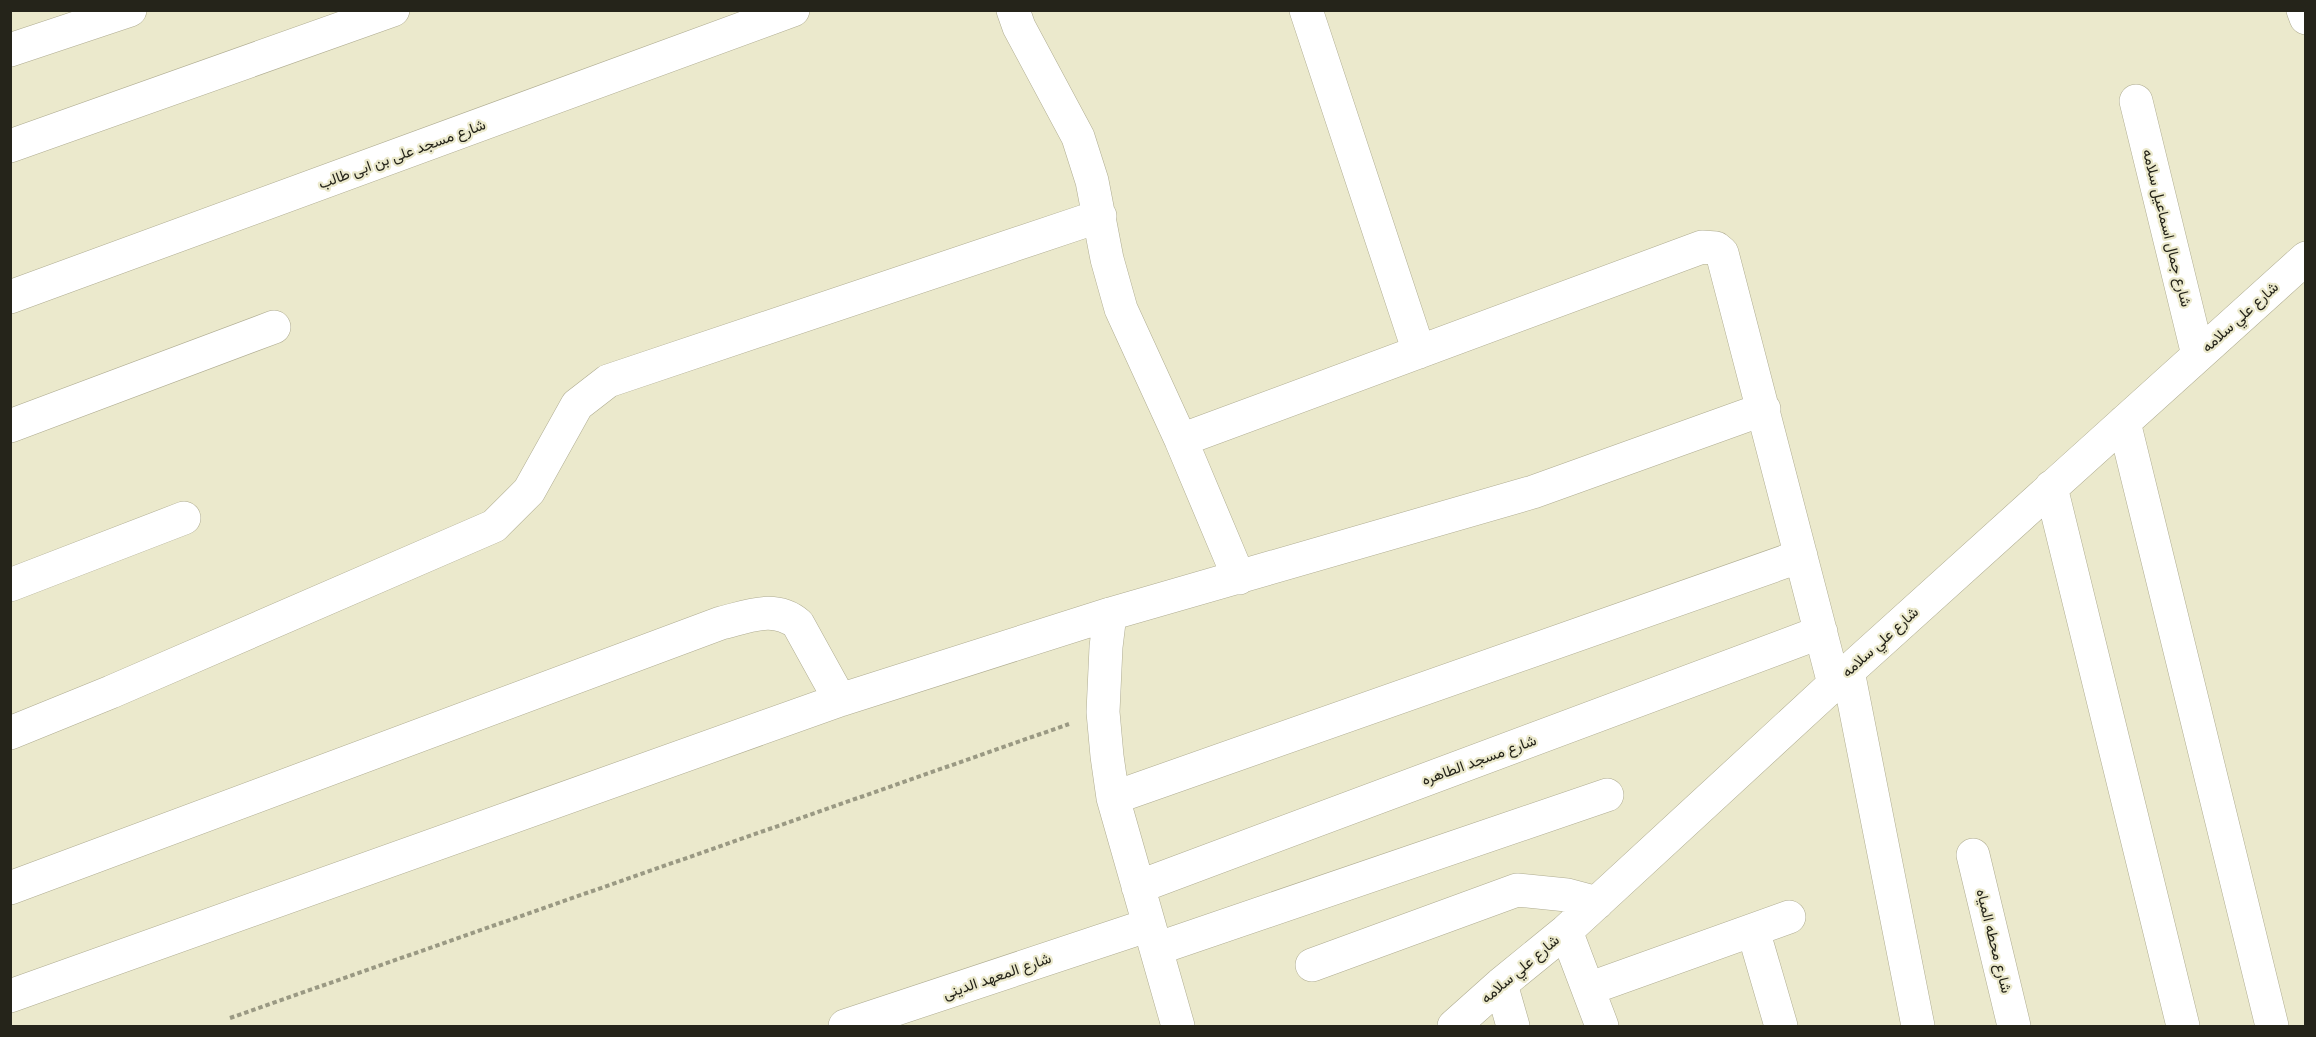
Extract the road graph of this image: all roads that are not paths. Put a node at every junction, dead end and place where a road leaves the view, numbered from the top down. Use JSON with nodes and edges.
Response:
{"nodes":[{"id":1,"x":130,"y":10,"type":"edge"},
{"id":2,"x":393,"y":10,"type":"edge"},
{"id":3,"x":793,"y":10,"type":"edge"},
{"id":4,"x":1013,"y":10,"type":"edge"},
{"id":5,"x":1306,"y":10,"type":"edge"},
{"id":6,"x":2302,"y":10,"type":"edge"},
{"id":7,"x":2306,"y":18,"type":"edge"},
{"id":8,"x":10,"y":50,"type":"edge"},
{"id":9,"x":2136,"y":101,"type":"dead end"},
{"id":10,"x":10,"y":146,"type":"edge"},
{"id":11,"x":1100,"y":216,"type":"junction"},
{"id":12,"x":2306,"y":258,"type":"edge"},
{"id":13,"x":10,"y":297,"type":"edge"},
{"id":14,"x":274,"y":327,"type":"dead end"},
{"id":15,"x":1419,"y":352,"type":"junction"},
{"id":16,"x":2198,"y":355,"type":"junction"},
{"id":17,"x":1764,"y":409,"type":"junction"},
{"id":18,"x":2124,"y":422,"type":"junction"},
{"id":19,"x":10,"y":426,"type":"edge"},
{"id":20,"x":1181,"y":440,"type":"junction"},
{"id":21,"x":2051,"y":487,"type":"junction"},
{"id":22,"x":184,"y":518,"type":"dead end"},
{"id":23,"x":1801,"y":556,"type":"junction"},
{"id":24,"x":1239,"y":579,"type":"junction"},
{"id":25,"x":10,"y":585,"type":"edge"},
{"id":26,"x":1110,"y":614,"type":"junction"},
{"id":27,"x":1821,"y":632,"type":"junction"},
{"id":28,"x":1841,"y":677,"type":"junction"},
{"id":29,"x":840,"y":700,"type":"junction"},
{"id":30,"x":10,"y":733,"type":"edge"},
{"id":31,"x":1607,"y":795,"type":"dead end"},
{"id":32,"x":1113,"y":798,"type":"junction"},
{"id":33,"x":1973,"y":855,"type":"dead end"},
{"id":34,"x":1138,"y":887,"type":"junction"},
{"id":35,"x":10,"y":888,"type":"edge"},
{"id":36,"x":1597,"y":903,"type":"junction"},
{"id":37,"x":1789,"y":917,"type":"dead end"},
{"id":38,"x":1752,"y":930,"type":"junction"},
{"id":39,"x":1566,"y":931,"type":"junction"},
{"id":40,"x":1152,"y":937,"type":"junction"},
{"id":41,"x":1312,"y":965,"type":"dead end"},
{"id":42,"x":1501,"y":984,"type":"junction"},
{"id":43,"x":1588,"y":989,"type":"junction"},
{"id":44,"x":10,"y":996,"type":"edge"},
{"id":45,"x":845,"y":1026,"type":"edge"},
{"id":46,"x":1178,"y":1026,"type":"edge"},
{"id":47,"x":1454,"y":1026,"type":"edge"},
{"id":48,"x":1513,"y":1026,"type":"edge"},
{"id":49,"x":1602,"y":1026,"type":"edge"},
{"id":50,"x":1781,"y":1026,"type":"edge"},
{"id":51,"x":1918,"y":1026,"type":"edge"},
{"id":52,"x":2014,"y":1026,"type":"edge"},
{"id":53,"x":2183,"y":1026,"type":"edge"},
{"id":54,"x":2272,"y":1026,"type":"edge"}],
"edges":[{"from":1,"to":8,"type":"street"},
{"from":2,"to":10,"type":"street"},
{"from":3,"to":13,"type":"street","name":"شارع مسجد على بن ابى طالب"},
{"from":4,"to":11,"type":"street"},
{"from":5,"to":15,"type":"street"},
{"from":6,"to":7,"type":"street"},
{"from":9,"to":16,"type":"street","name":"شارع جمال اسماعيل سلامه"},
{"from":11,"to":20,"type":"street"},
{"from":11,"to":30,"type":"street"},
{"from":12,"to":16,"type":"street","name":"شارع علي سلامه"},
{"from":14,"to":19,"type":"street"},
{"from":15,"to":17,"type":"street"},
{"from":15,"to":20,"type":"street"},
{"from":16,"to":18,"type":"street","name":"شارع علي سلامه"},
{"from":17,"to":23,"type":"street"},
{"from":17,"to":24,"type":"street"},
{"from":18,"to":21,"type":"street","name":"شارع علي سلامه"},
{"from":18,"to":54,"type":"street"},
{"from":20,"to":24,"type":"street"},
{"from":21,"to":28,"type":"street","name":"شارع علي سلامه"},
{"from":21,"to":53,"type":"street"},
{"from":22,"to":25,"type":"street"},
{"from":23,"to":27,"type":"street"},
{"from":23,"to":32,"type":"street"},
{"from":24,"to":26,"type":"street"},
{"from":26,"to":29,"type":"street"},
{"from":26,"to":32,"type":"street"},
{"from":27,"to":28,"type":"street"},
{"from":27,"to":34,"type":"street","name":"شارع مسجد الطاهره"},
{"from":28,"to":36,"type":"street","name":"شارع علي سلامه"},
{"from":28,"to":51,"type":"street"},
{"from":29,"to":35,"type":"street"},
{"from":29,"to":44,"type":"street"},
{"from":31,"to":40,"type":"street","name":"شارع المعهد الدينى"},
{"from":32,"to":34,"type":"street"},
{"from":33,"to":52,"type":"street","name":"شارع محطه المياه"},
{"from":34,"to":40,"type":"street"},
{"from":36,"to":39,"type":"street","name":"شارع علي سلامه"},
{"from":36,"to":41,"type":"street"},
{"from":37,"to":38,"type":"street"},
{"from":38,"to":43,"type":"street"},
{"from":38,"to":50,"type":"street"},
{"from":39,"to":42,"type":"street","name":"شارع علي سلامه"},
{"from":39,"to":43,"type":"street"},
{"from":40,"to":45,"type":"street","name":"شارع المعهد الدينى"},
{"from":40,"to":46,"type":"street"},
{"from":42,"to":47,"type":"street","name":"شارع علي سلامه"},
{"from":42,"to":48,"type":"street"},
{"from":43,"to":49,"type":"street"}]}
